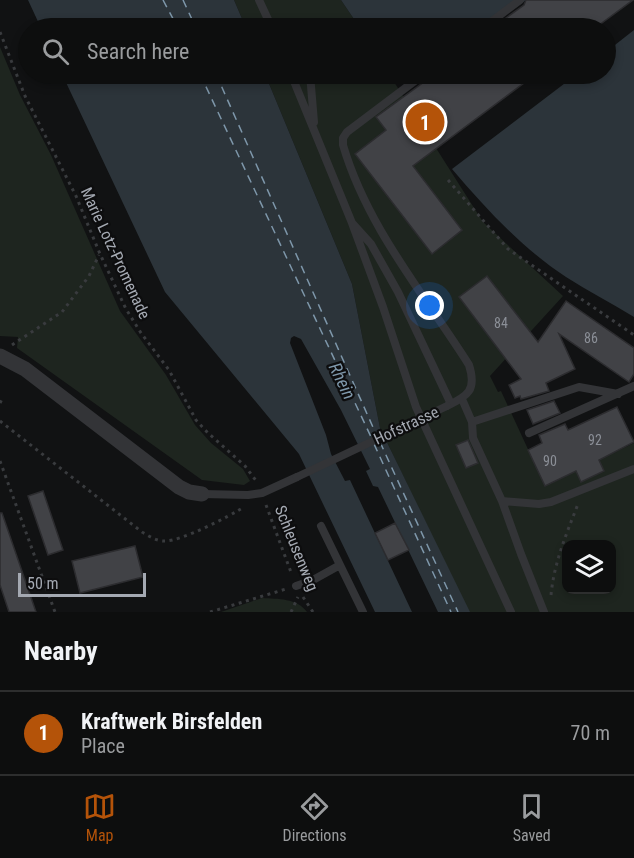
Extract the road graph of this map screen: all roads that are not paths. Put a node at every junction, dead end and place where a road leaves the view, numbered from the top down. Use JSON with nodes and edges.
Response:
{"nodes":[{"id":1,"x":259,"y":0,"type":"edge"},
{"id":2,"x":520,"y":0,"type":"edge"},
{"id":3,"x":267,"y":18,"type":"edge"},
{"id":4,"x":496,"y":18,"type":"edge"},
{"id":5,"x":296,"y":84,"type":"edge"},
{"id":6,"x":311,"y":84,"type":"edge"},
{"id":7,"x":410,"y":84,"type":"edge"},
{"id":8,"x":315,"y":127,"type":"junction"},
{"id":9,"x":352,"y":223,"type":"junction"},
{"id":10,"x":5,"y":351,"type":"edge"},
{"id":11,"x":634,"y":386,"type":"edge"},
{"id":12,"x":618,"y":394,"type":"junction"},
{"id":13,"x":462,"y":399,"type":"junction"},
{"id":14,"x":449,"y":405,"type":"junction"},
{"id":15,"x":472,"y":422,"type":"junction"},
{"id":16,"x":529,"y":433,"type":"dead end"},
{"id":17,"x":634,"y":469,"type":"edge"},
{"id":18,"x":202,"y":494,"type":"joint"},
{"id":19,"x":502,"y":501,"type":"junction"},
{"id":20,"x":321,"y":526,"type":"dead end"},
{"id":21,"x":340,"y":565,"type":"junction"},
{"id":22,"x":298,"y":589,"type":"road end"},
{"id":23,"x":363,"y":612,"type":"edge"},
{"id":24,"x":511,"y":612,"type":"edge"},
{"id":25,"x":544,"y":612,"type":"edge"}],
"edges":[{"from":1,"to":3,"type":"lane"},
{"from":2,"to":4,"type":"lane"},
{"from":5,"to":8,"type":"lane"},
{"from":6,"to":8,"type":"lane"},
{"from":7,"to":13,"type":"lane"},
{"from":8,"to":9,"type":"lane"},
{"from":9,"to":14,"type":"lane"},
{"from":9,"to":24,"type":"lane"},
{"from":10,"to":18,"type":"street","name":"Hofstrasse"},
{"from":11,"to":12,"type":"lane"},
{"from":12,"to":15,"type":"lane"},
{"from":12,"to":16,"type":"lane"},
{"from":13,"to":14,"type":"lane","name":"Hofstrasse"},
{"from":13,"to":15,"type":"lane"},
{"from":14,"to":18,"type":"lane","name":"Hofstrasse","bridge":true},
{"from":15,"to":19,"type":"lane"},
{"from":17,"to":19,"type":"lane"},
{"from":19,"to":25,"type":"lane"},
{"from":20,"to":21,"type":"lane"},
{"from":21,"to":22,"type":"lane"},
{"from":21,"to":23,"type":"lane"}]}
